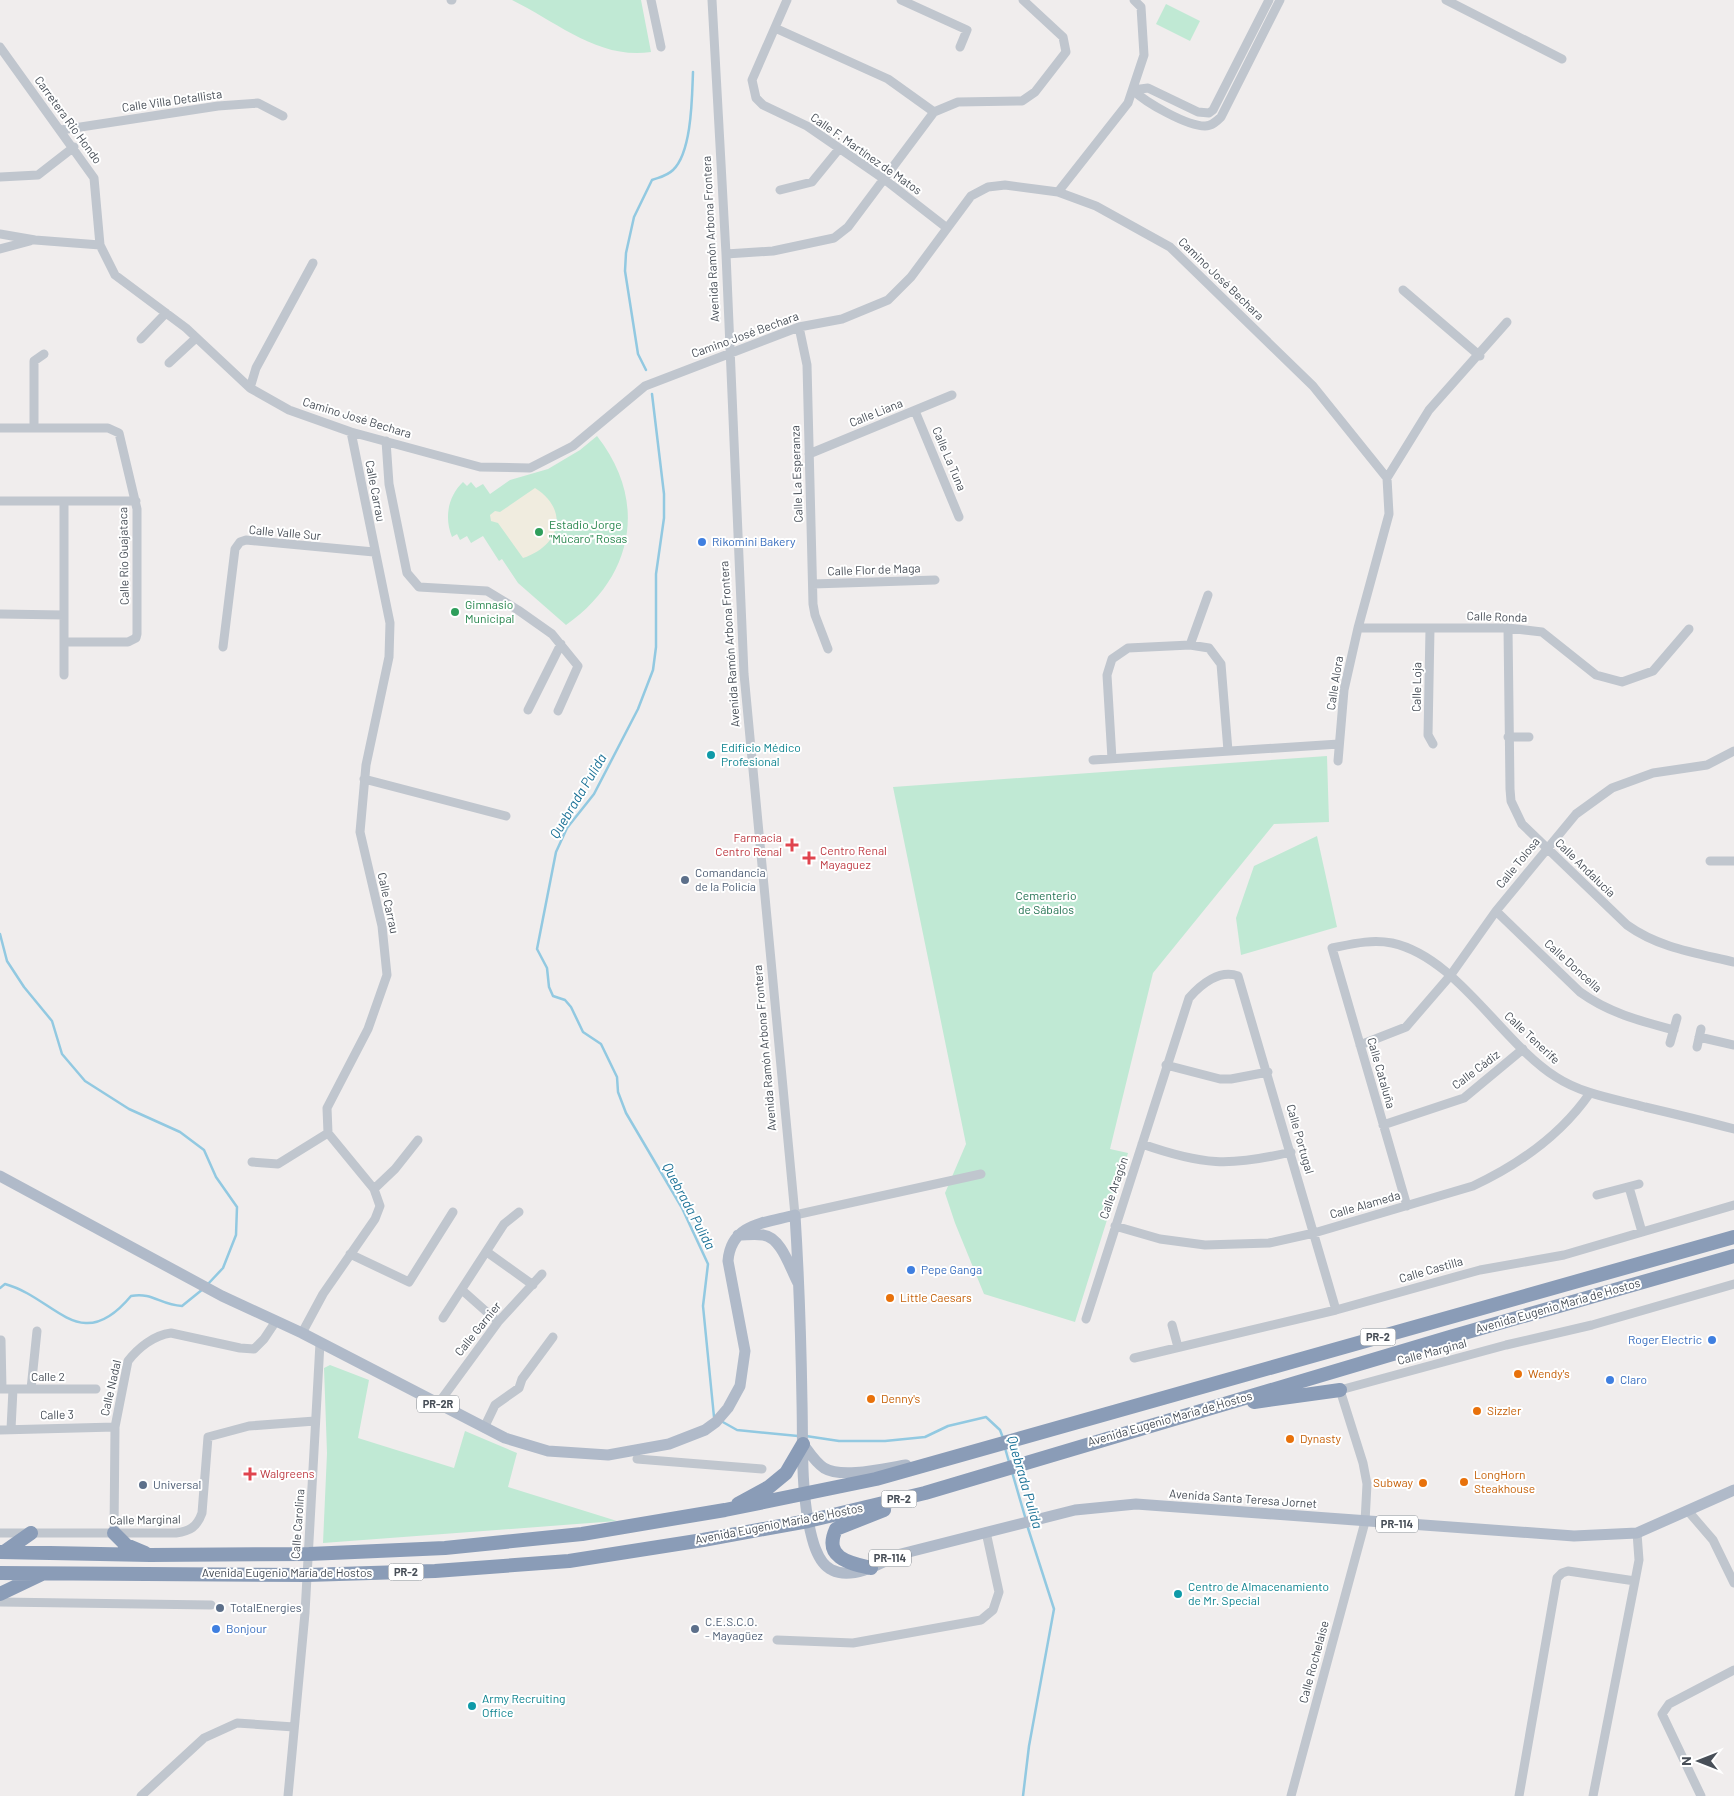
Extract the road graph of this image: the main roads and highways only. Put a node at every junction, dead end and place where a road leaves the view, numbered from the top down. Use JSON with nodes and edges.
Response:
{"nodes":[{"id":1,"x":0,"y":1176,"type":"edge"},
{"id":2,"x":738,"y":1235,"type":"junction"},
{"id":3,"x":1734,"y":1237,"type":"edge"},
{"id":4,"x":1734,"y":1256,"type":"edge"},
{"id":5,"x":800,"y":1288,"type":"junction"},
{"id":6,"x":1340,"y":1390,"type":"road end"},
{"id":7,"x":1209,"y":1408,"type":"junction"},
{"id":8,"x":803,"y":1443,"type":"junction"},
{"id":9,"x":938,"y":1460,"type":"junction"},
{"id":10,"x":1734,"y":1490,"type":"edge"},
{"id":11,"x":925,"y":1493,"type":"junction"},
{"id":12,"x":805,"y":1495,"type":"junction"},
{"id":13,"x":725,"y":1510,"type":"junction"},
{"id":14,"x":808,"y":1520,"type":"junction"},
{"id":15,"x":31,"y":1533,"type":"road end"},
{"id":16,"x":114,"y":1533,"type":"road end"},
{"id":17,"x":2,"y":1552,"type":"edge"},
{"id":18,"x":150,"y":1555,"type":"junction"},
{"id":19,"x":871,"y":1568,"type":"junction"},
{"id":20,"x":0,"y":1572,"type":"edge"},
{"id":21,"x":46,"y":1573,"type":"junction"},
{"id":22,"x":0,"y":1594,"type":"edge"}],
"edges":[{"from":1,"to":2,"type":"main road","number":"PR-2R"},
{"from":2,"to":5,"type":"main road"},
{"from":2,"to":5,"type":"main road","name":"Avenida Ramón Arbona Frontera"},
{"from":3,"to":9,"type":"highway","name":"Avenida Eugenio María de Hostos","number":"PR-2"},
{"from":4,"to":7,"type":"highway","name":"Avenida Eugenio María de Hostos","number":"PR-2"},
{"from":5,"to":8,"type":"main road","name":"Avenida Ramón Arbona Frontera"},
{"from":6,"to":7,"type":"highway"},
{"from":7,"to":11,"type":"highway","name":"Avenida Eugenio María de Hostos","number":"PR-2"},
{"from":8,"to":9,"type":"main road"},
{"from":8,"to":12,"type":"main road","name":"Avenida Ramón Arbona Frontera"},
{"from":8,"to":13,"type":"highway"},
{"from":9,"to":12,"type":"highway","name":"Avenida Eugenio María de Hostos","number":"PR-2"},
{"from":10,"to":19,"type":"main road","name":"Avenida Santa Teresa Jornet","number":"PR-114"},
{"from":11,"to":14,"type":"highway","name":"Avenida Eugenio María de Hostos","number":"PR-2"},
{"from":11,"to":19,"type":"highway"},
{"from":12,"to":13,"type":"highway","name":"Avenida Eugenio María de Hostos","number":"PR-2"},
{"from":12,"to":14,"type":"main road","name":"Avenida Santa Teresa Jornet","number":"PR-114"},
{"from":13,"to":18,"type":"highway","name":"Avenida Eugenio María de Hostos","number":"PR-2"},
{"from":14,"to":19,"type":"main road","name":"Avenida Santa Teresa Jornet","number":"PR-114"},
{"from":14,"to":21,"type":"highway","name":"Avenida Eugenio María de Hostos","number":"PR-2"},
{"from":15,"to":17,"type":"highway"},
{"from":16,"to":18,"type":"highway"},
{"from":17,"to":18,"type":"highway","name":"Avenida Eugenio María de Hostos","number":"PR-2"},
{"from":20,"to":21,"type":"highway","name":"Avenida Eugenio María de Hostos","number":"PR-2"},
{"from":21,"to":22,"type":"highway"}]}
